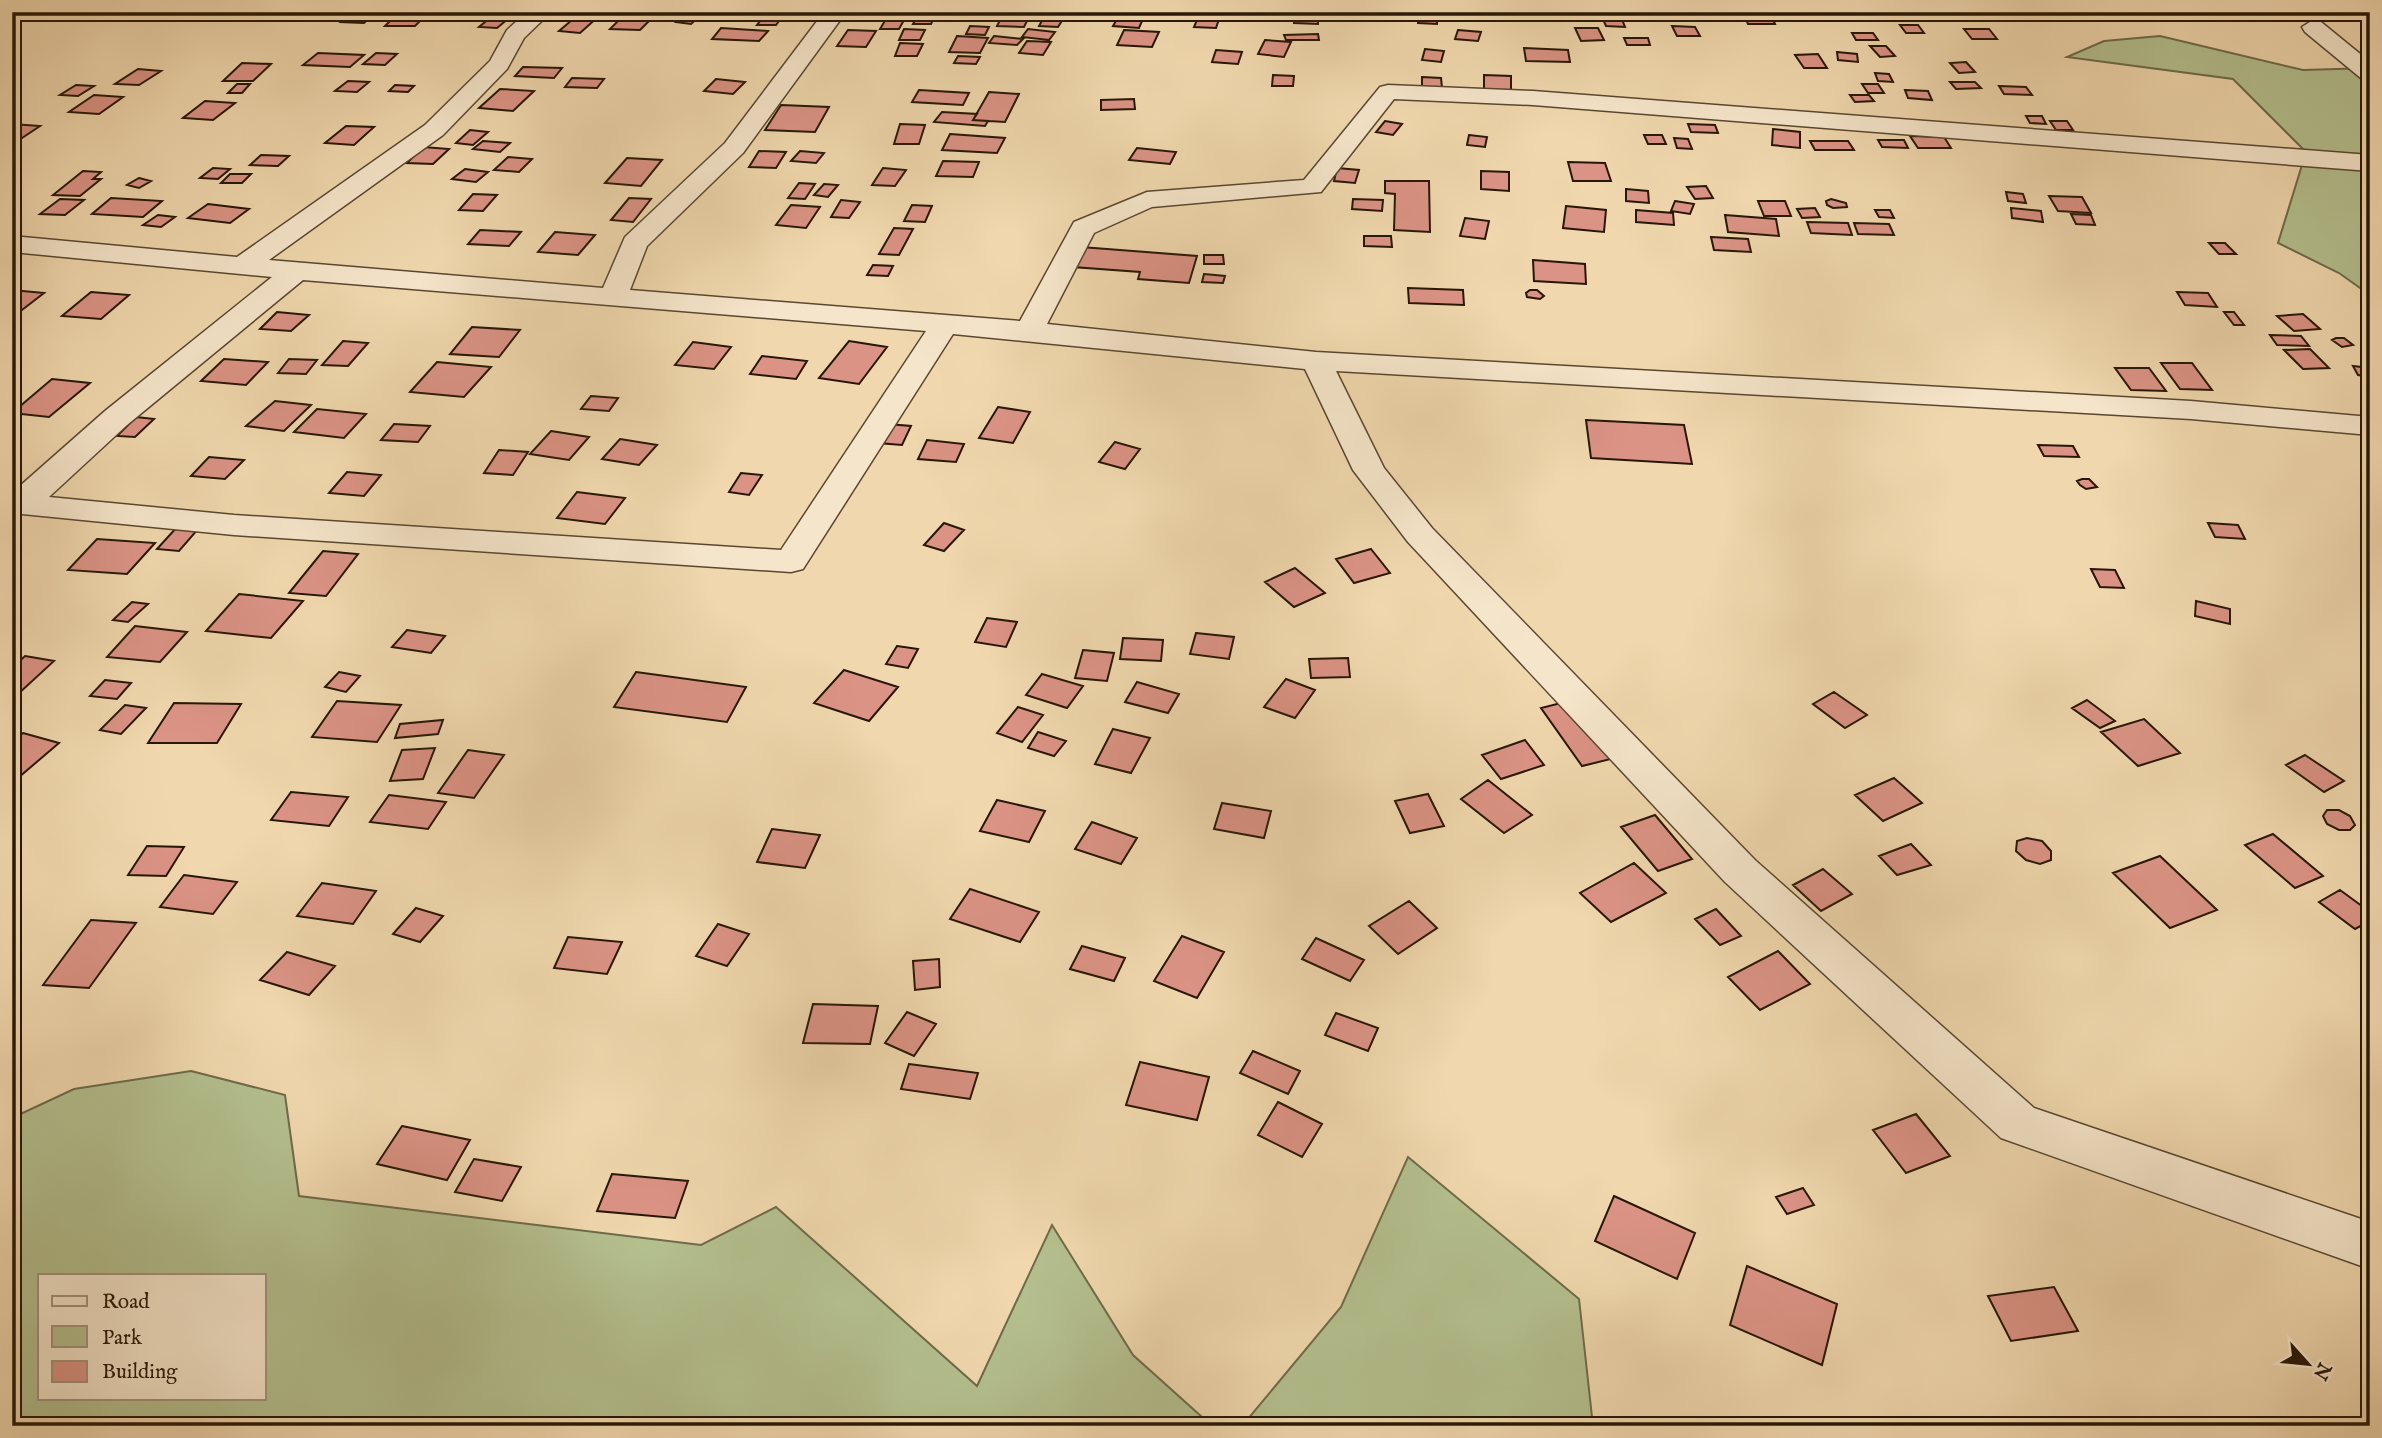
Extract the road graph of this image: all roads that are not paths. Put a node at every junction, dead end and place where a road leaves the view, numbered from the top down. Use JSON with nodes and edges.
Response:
{"nodes":[{"id":1,"x":540,"y":12,"type":"edge"},
{"id":2,"x":835,"y":12,"type":"edge"},
{"id":3,"x":2313,"y":27,"type":"dead end"},
{"id":4,"x":2370,"y":74,"type":"edge"},
{"id":5,"x":2370,"y":163,"type":"edge"},
{"id":6,"x":12,"y":244,"type":"edge"},
{"id":7,"x":244,"y":265,"type":"junction"},
{"id":8,"x":297,"y":271,"type":"junction"},
{"id":9,"x":614,"y":295,"type":"junction"},
{"id":10,"x":945,"y":324,"type":"junction"},
{"id":11,"x":1029,"y":331,"type":"junction"},
{"id":12,"x":1316,"y":361,"type":"junction"},
{"id":13,"x":2370,"y":426,"type":"edge"},
{"id":14,"x":17,"y":504,"type":"edge"},
{"id":15,"x":2370,"y":1247,"type":"edge"}],
"edges":[{"from":1,"to":7,"type":"street"},
{"from":2,"to":9,"type":"street"},
{"from":3,"to":4,"type":"street"},
{"from":5,"to":11,"type":"street"},
{"from":6,"to":7,"type":"street"},
{"from":7,"to":8,"type":"street"},
{"from":8,"to":9,"type":"street"},
{"from":8,"to":14,"type":"street"},
{"from":9,"to":10,"type":"street"},
{"from":10,"to":11,"type":"street"},
{"from":10,"to":14,"type":"street"},
{"from":11,"to":12,"type":"street"},
{"from":12,"to":13,"type":"street"},
{"from":12,"to":15,"type":"street"}]}
